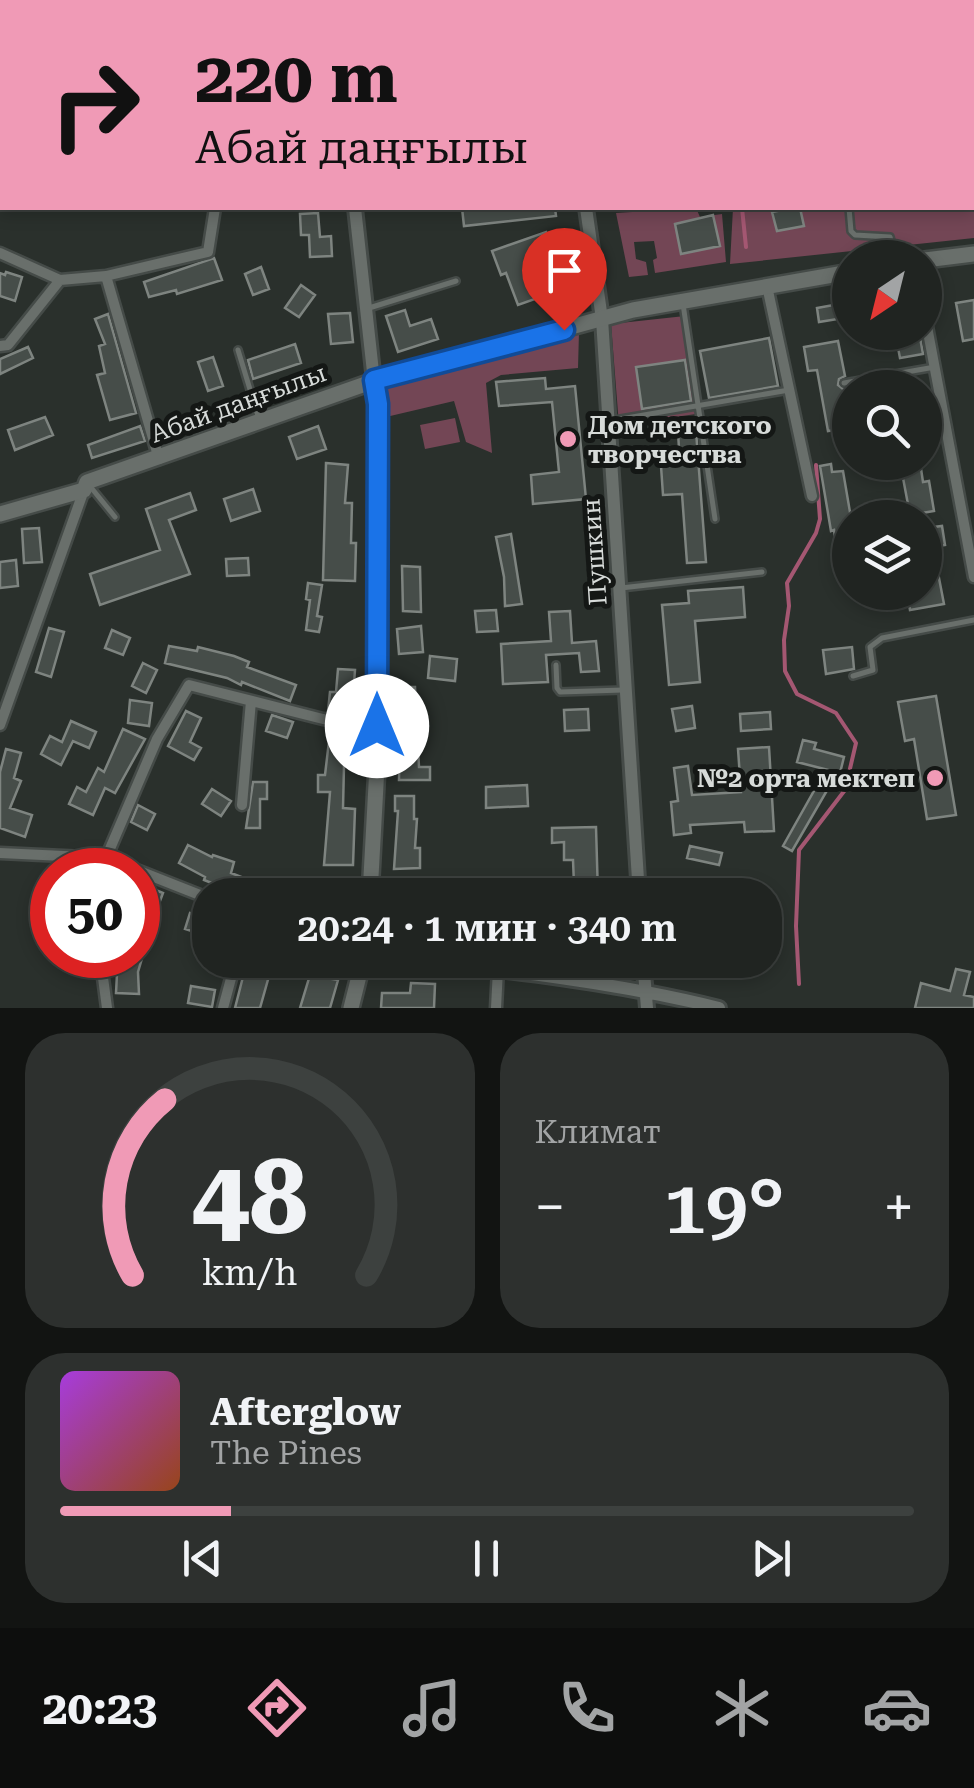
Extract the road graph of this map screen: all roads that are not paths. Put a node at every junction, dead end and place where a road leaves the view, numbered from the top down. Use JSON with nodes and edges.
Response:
{"nodes":[{"id":1,"x":215,"y":210,"type":"edge"},
{"id":2,"x":355,"y":210,"type":"edge"},
{"id":3,"x":586,"y":210,"type":"edge"},
{"id":4,"x":850,"y":210,"type":"edge"},
{"id":5,"x":891,"y":240,"type":"edge"},
{"id":6,"x":0,"y":253,"type":"edge"},
{"id":7,"x":974,"y":254,"type":"edge"},
{"id":8,"x":942,"y":258,"type":"edge"},
{"id":9,"x":832,"y":275,"type":"edge"},
{"id":10,"x":106,"y":276,"type":"junction"},
{"id":11,"x":60,"y":280,"type":"junction"},
{"id":12,"x":456,"y":281,"type":"dead end"},
{"id":13,"x":767,"y":286,"type":"junction"},
{"id":14,"x":682,"y":301,"type":"junction"},
{"id":15,"x":366,"y":308,"type":"junction"},
{"id":16,"x":602,"y":319,"type":"junction"},
{"id":17,"x":0,"y":346,"type":"edge"},
{"id":18,"x":238,"y":350,"type":"dead end"},
{"id":19,"x":931,"y":350,"type":"edge"},
{"id":20,"x":934,"y":367,"type":"junction"},
{"id":21,"x":917,"y":370,"type":"edge"},
{"id":22,"x":374,"y":380,"type":"junction"},
{"id":23,"x":789,"y":390,"type":"junction"},
{"id":24,"x":699,"y":407,"type":"junction"},
{"id":25,"x":608,"y":421,"type":"junction"},
{"id":26,"x":261,"y":422,"type":"junction"},
{"id":27,"x":159,"y":459,"type":"junction"},
{"id":28,"x":86,"y":486,"type":"junction"},
{"id":29,"x":812,"y":496,"type":"dead end"},
{"id":30,"x":0,"y":514,"type":"edge"},
{"id":31,"x":115,"y":517,"type":"dead end"},
{"id":32,"x":715,"y":519,"type":"dead end"},
{"id":33,"x":762,"y":572,"type":"dead end"},
{"id":34,"x":974,"y":572,"type":"edge"},
{"id":35,"x":619,"y":589,"type":"junction"},
{"id":36,"x":974,"y":620,"type":"edge"},
{"id":37,"x":556,"y":665,"type":"dead end"},
{"id":38,"x":854,"y":676,"type":"dead end"},
{"id":39,"x":626,"y":690,"type":"junction"},
{"id":40,"x":250,"y":701,"type":"junction"},
{"id":41,"x":3,"y":705,"type":"edge"},
{"id":42,"x":0,"y":725,"type":"edge"},
{"id":43,"x":377,"y":726,"type":"junction"},
{"id":44,"x":242,"y":804,"type":"dead end"},
{"id":45,"x":110,"y":848,"type":"edge"},
{"id":46,"x":0,"y":854,"type":"edge"},
{"id":47,"x":30,"y":855,"type":"edge"},
{"id":48,"x":371,"y":878,"type":"edge"},
{"id":49,"x":638,"y":878,"type":"edge"},
{"id":50,"x":160,"y":879,"type":"edge"},
{"id":51,"x":192,"y":891,"type":"edge"},
{"id":52,"x":103,"y":978,"type":"edge"},
{"id":53,"x":231,"y":978,"type":"edge"},
{"id":54,"x":358,"y":978,"type":"edge"},
{"id":55,"x":498,"y":978,"type":"edge"},
{"id":56,"x":561,"y":978,"type":"edge"},
{"id":57,"x":645,"y":978,"type":"edge"},
{"id":58,"x":645,"y":990,"type":"junction"},
{"id":59,"x":107,"y":1008,"type":"edge"},
{"id":60,"x":223,"y":1008,"type":"edge"},
{"id":61,"x":351,"y":1008,"type":"edge"},
{"id":62,"x":496,"y":1008,"type":"edge"},
{"id":63,"x":647,"y":1008,"type":"edge"},
{"id":64,"x":718,"y":1008,"type":"edge"}],
"edges":[{"from":1,"to":10,"type":"street"},
{"from":2,"to":15,"type":"street"},
{"from":3,"to":16,"type":"street","name":"Пушкин"},
{"from":4,"to":5,"type":"lane"},
{"from":6,"to":11,"type":"street"},
{"from":7,"to":8,"type":"main road"},
{"from":9,"to":13,"type":"main road","name":"Абай даңғылы"},
{"from":10,"to":11,"type":"street"},
{"from":10,"to":27,"type":"street"},
{"from":11,"to":17,"type":"street"},
{"from":12,"to":15,"type":"lane"},
{"from":13,"to":14,"type":"main road","name":"Абай даңғылы"},
{"from":13,"to":23,"type":"street"},
{"from":14,"to":16,"type":"main road","name":"Абай даңғылы"},
{"from":14,"to":24,"type":"lane"},
{"from":15,"to":22,"type":"street"},
{"from":16,"to":22,"type":"main road","name":"Абай даңғылы"},
{"from":16,"to":25,"type":"street","name":"Пушкин"},
{"from":18,"to":26,"type":"lane"},
{"from":19,"to":20,"type":"street"},
{"from":20,"to":21,"type":"lane"},
{"from":20,"to":34,"type":"street"},
{"from":22,"to":26,"type":"main road","name":"Абай даңғылы"},
{"from":22,"to":43,"type":"main road"},
{"from":23,"to":24,"type":"lane"},
{"from":23,"to":29,"type":"street"},
{"from":24,"to":25,"type":"lane"},
{"from":24,"to":32,"type":"lane"},
{"from":25,"to":35,"type":"street","name":"Пушкин"},
{"from":26,"to":27,"type":"main road","name":"Абай даңғылы"},
{"from":27,"to":28,"type":"main road","name":"Абай даңғылы"},
{"from":28,"to":30,"type":"main road","name":"Абай даңғылы"},
{"from":28,"to":31,"type":"lane"},
{"from":28,"to":41,"type":"street"},
{"from":33,"to":35,"type":"lane"},
{"from":35,"to":39,"type":"street","name":"Пушкин"},
{"from":36,"to":38,"type":"lane"},
{"from":37,"to":39,"type":"lane"},
{"from":39,"to":49,"type":"street","name":"Пушкин"},
{"from":40,"to":43,"type":"street"},
{"from":40,"to":44,"type":"street"},
{"from":40,"to":45,"type":"street"},
{"from":41,"to":42,"type":"street"},
{"from":43,"to":48,"type":"main road"},
{"from":46,"to":47,"type":"street"},
{"from":50,"to":51,"type":"street"},
{"from":52,"to":59,"type":"street"},
{"from":53,"to":60,"type":"street"},
{"from":54,"to":61,"type":"main road"},
{"from":55,"to":62,"type":"street"},
{"from":56,"to":58,"type":"street"},
{"from":57,"to":58,"type":"street"},
{"from":58,"to":63,"type":"street"},
{"from":58,"to":64,"type":"street"}]}
